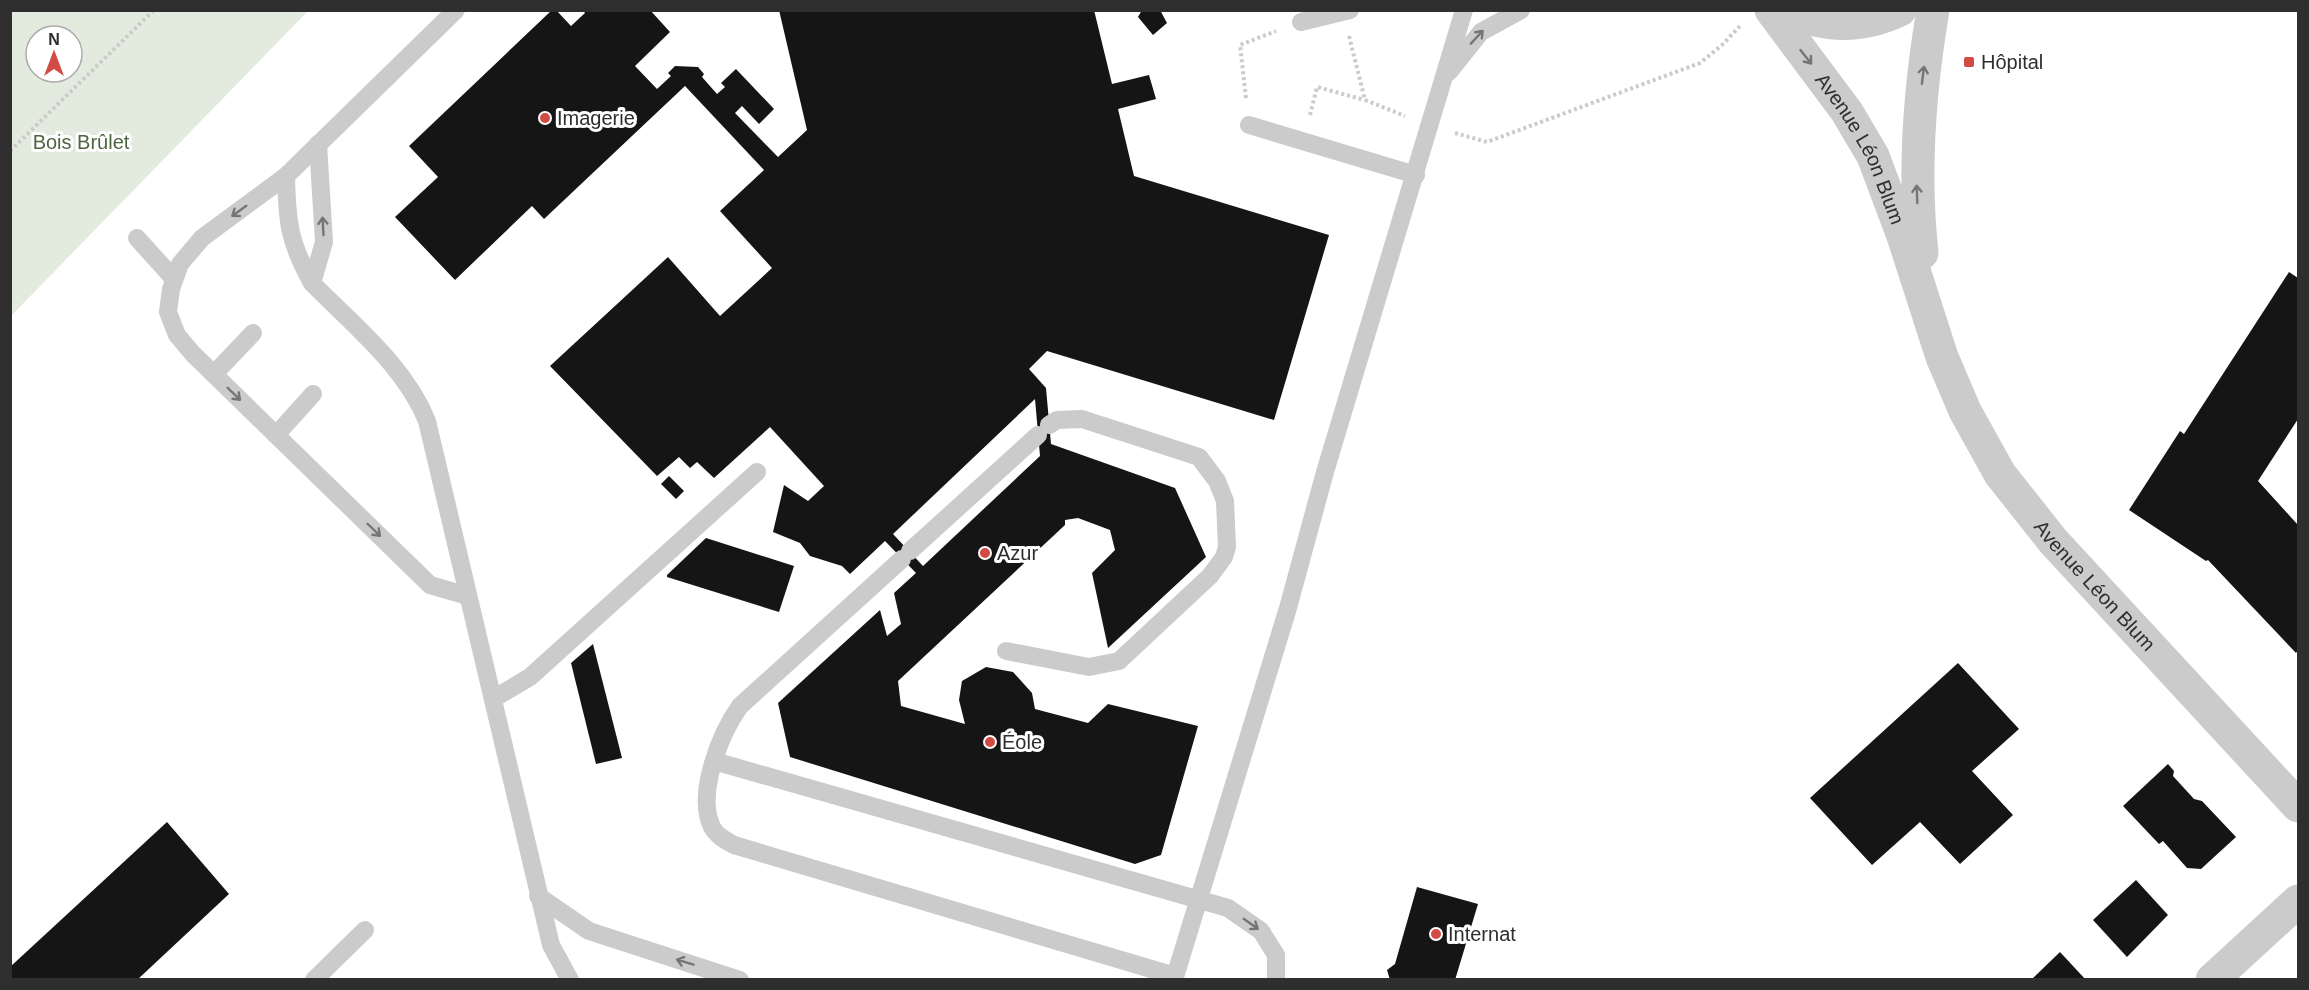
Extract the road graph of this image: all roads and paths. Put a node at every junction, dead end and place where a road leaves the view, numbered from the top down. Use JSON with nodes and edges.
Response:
{"nodes":[{"id":1,"x":154,"y":10,"type":"edge"},
{"id":2,"x":456,"y":10,"type":"edge"},
{"id":3,"x":1464,"y":10,"type":"edge"},
{"id":4,"x":1521,"y":10,"type":"edge"},
{"id":5,"x":1788,"y":10,"type":"edge"},
{"id":6,"x":1900,"y":10,"type":"edge"},
{"id":7,"x":1933,"y":10,"type":"edge"},
{"id":8,"x":1347,"y":11,"type":"edge"},
{"id":9,"x":1759,"y":15,"type":"edge"},
{"id":10,"x":1301,"y":22,"type":"joint"},
{"id":11,"x":1445,"y":79,"type":"junction"},
{"id":12,"x":1365,"y":100,"type":"junction"},
{"id":13,"x":1249,"y":125,"type":"joint"},
{"id":14,"x":1431,"y":126,"type":"junction"},
{"id":15,"x":1303,"y":141,"type":"junction"},
{"id":16,"x":318,"y":144,"type":"junction"},
{"id":17,"x":10,"y":151,"type":"edge"},
{"id":18,"x":1416,"y":175,"type":"junction"},
{"id":19,"x":286,"y":176,"type":"junction"},
{"id":20,"x":137,"y":237,"type":"dead end"},
{"id":21,"x":174,"y":279,"type":"junction"},
{"id":22,"x":312,"y":283,"type":"junction"},
{"id":23,"x":253,"y":333,"type":"dead end"},
{"id":24,"x":1934,"y":335,"type":"junction"},
{"id":25,"x":214,"y":374,"type":"junction"},
{"id":26,"x":313,"y":394,"type":"dead end"},
{"id":27,"x":276,"y":435,"type":"junction"},
{"id":28,"x":757,"y":472,"type":"dead end"},
{"id":29,"x":468,"y":596,"type":"junction"},
{"id":30,"x":1006,"y":651,"type":"dead end"},
{"id":31,"x":493,"y":699,"type":"junction"},
{"id":32,"x":714,"y":761,"type":"junction"},
{"id":33,"x":2298,"y":806,"type":"edge"},
{"id":34,"x":538,"y":896,"type":"junction"},
{"id":35,"x":1199,"y":900,"type":"junction"},
{"id":36,"x":2298,"y":901,"type":"edge"},
{"id":37,"x":365,"y":930,"type":"dead end"},
{"id":38,"x":1174,"y":978,"type":"edge"},
{"id":39,"x":314,"y":980,"type":"edge"},
{"id":40,"x":570,"y":980,"type":"edge"},
{"id":41,"x":740,"y":980,"type":"edge"},
{"id":42,"x":1276,"y":980,"type":"edge"},
{"id":43,"x":2212,"y":980,"type":"edge"}],
"edges":[{"from":1,"to":17,"type":"path"},
{"from":2,"to":16,"type":"lane"},
{"from":3,"to":11,"type":"lane"},
{"from":11,"to":4,"type":"lane","one_way":true},
{"from":5,"to":6,"type":"street"},
{"from":24,"to":7,"type":"street","name":"Avenue Léon Blum","one_way":true},
{"from":8,"to":10,"type":"lane"},
{"from":8,"to":12,"type":"path"},
{"from":9,"to":14,"type":"path"},
{"from":9,"to":24,"type":"street","name":"Avenue Léon Blum","one_way":true},
{"from":10,"to":13,"type":"path"},
{"from":11,"to":14,"type":"lane"},
{"from":12,"to":14,"type":"path"},
{"from":12,"to":15,"type":"path"},
{"from":13,"to":15,"type":"lane"},
{"from":14,"to":18,"type":"lane"},
{"from":15,"to":18,"type":"lane"},
{"from":16,"to":19,"type":"lane"},
{"from":22,"to":16,"type":"lane","one_way":true},
{"from":18,"to":35,"type":"lane"},
{"from":19,"to":21,"type":"lane","one_way":true},
{"from":19,"to":22,"type":"lane"},
{"from":20,"to":21,"type":"lane"},
{"from":21,"to":25,"type":"lane"},
{"from":22,"to":29,"type":"lane"},
{"from":23,"to":25,"type":"lane"},
{"from":24,"to":33,"type":"street","name":"Avenue Léon Blum"},
{"from":25,"to":27,"type":"lane","one_way":true},
{"from":26,"to":27,"type":"lane"},
{"from":27,"to":29,"type":"lane","one_way":true},
{"from":28,"to":31,"type":"lane"},
{"from":29,"to":31,"type":"lane"},
{"from":30,"to":32,"type":"lane"},
{"from":31,"to":34,"type":"lane"},
{"from":32,"to":35,"type":"lane"},
{"from":32,"to":38,"type":"lane"},
{"from":34,"to":40,"type":"lane"},
{"from":41,"to":34,"type":"lane","one_way":true},
{"from":35,"to":38,"type":"lane"},
{"from":35,"to":42,"type":"lane","one_way":true},
{"from":36,"to":43,"type":"street"},
{"from":37,"to":39,"type":"lane"}]}
